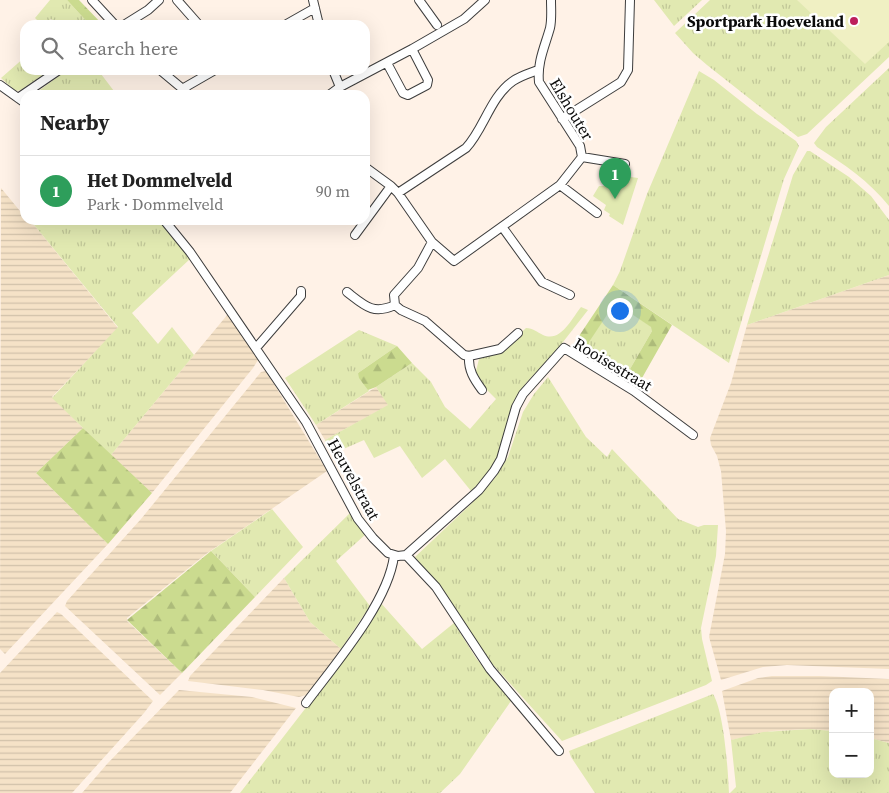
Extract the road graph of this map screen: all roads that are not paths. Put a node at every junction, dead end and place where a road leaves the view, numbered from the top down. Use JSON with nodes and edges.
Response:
{"nodes":[{"id":1,"x":92,"y":0,"type":"edge"},
{"id":2,"x":159,"y":0,"type":"edge"},
{"id":3,"x":177,"y":0,"type":"edge"},
{"id":4,"x":419,"y":0,"type":"edge"},
{"id":5,"x":485,"y":0,"type":"edge"},
{"id":6,"x":552,"y":0,"type":"edge"},
{"id":7,"x":630,"y":0,"type":"edge"},
{"id":8,"x":314,"y":4,"type":"edge"},
{"id":9,"x":110,"y":20,"type":"edge"},
{"id":10,"x":132,"y":20,"type":"edge"},
{"id":11,"x":195,"y":20,"type":"edge"},
{"id":12,"x":292,"y":20,"type":"edge"},
{"id":13,"x":318,"y":20,"type":"edge"},
{"id":14,"x":437,"y":25,"type":"dead end"},
{"id":15,"x":412,"y":49,"type":"junction"},
{"id":16,"x":387,"y":63,"type":"junction"},
{"id":17,"x":538,"y":70,"type":"junction"},
{"id":18,"x":370,"y":72,"type":"edge"},
{"id":19,"x":52,"y":75,"type":"edge"},
{"id":20,"x":166,"y":75,"type":"edge"},
{"id":21,"x":206,"y":75,"type":"edge"},
{"id":22,"x":335,"y":75,"type":"edge"},
{"id":23,"x":364,"y":75,"type":"edge"},
{"id":24,"x":0,"y":85,"type":"edge"},
{"id":25,"x":340,"y":87,"type":"junction"},
{"id":26,"x":182,"y":88,"type":"junction"},
{"id":27,"x":30,"y":90,"type":"edge"},
{"id":28,"x":184,"y":90,"type":"edge"},
{"id":29,"x":336,"y":90,"type":"edge"},
{"id":30,"x":18,"y":98,"type":"edge"},
{"id":31,"x":562,"y":119,"type":"junction"},
{"id":32,"x":582,"y":157,"type":"junction"},
{"id":33,"x":625,"y":164,"type":"dead end"},
{"id":34,"x":370,"y":171,"type":"edge"},
{"id":35,"x":560,"y":185,"type":"junction"},
{"id":36,"x":391,"y":186,"type":"junction"},
{"id":37,"x":398,"y":193,"type":"junction"},
{"id":38,"x":598,"y":213,"type":"dead end"},
{"id":39,"x":370,"y":215,"type":"edge"},
{"id":40,"x":168,"y":225,"type":"edge"},
{"id":41,"x":362,"y":225,"type":"edge"},
{"id":42,"x":503,"y":228,"type":"junction"},
{"id":43,"x":355,"y":235,"type":"dead end"},
{"id":44,"x":432,"y":242,"type":"junction"},
{"id":45,"x":301,"y":291,"type":"dead end"},
{"id":46,"x":348,"y":292,"type":"dead end"},
{"id":47,"x":570,"y":295,"type":"dead end"},
{"id":48,"x":395,"y":305,"type":"junction"},
{"id":49,"x":518,"y":334,"type":"dead end"},
{"id":50,"x":256,"y":348,"type":"junction"},
{"id":51,"x":469,"y":356,"type":"junction"},
{"id":52,"x":482,"y":390,"type":"dead end"},
{"id":53,"x":693,"y":435,"type":"dead end"},
{"id":54,"x":406,"y":555,"type":"junction"},
{"id":55,"x":394,"y":556,"type":"junction"},
{"id":56,"x":306,"y":703,"type":"dead end"},
{"id":57,"x":559,"y":751,"type":"dead end"}],
"edges":[{"from":1,"to":9,"type":"street"},
{"from":2,"to":10,"type":"street"},
{"from":3,"to":11,"type":"street"},
{"from":4,"to":14,"type":"street"},
{"from":5,"to":15,"type":"street"},
{"from":6,"to":17,"type":"street","name":"Elshouter"},
{"from":7,"to":31,"type":"street"},
{"from":8,"to":12,"type":"street"},
{"from":8,"to":13,"type":"street"},
{"from":15,"to":16,"type":"street"},
{"from":15,"to":16,"type":"street"},
{"from":16,"to":18,"type":"street"},
{"from":17,"to":31,"type":"street","name":"Elshouter"},
{"from":17,"to":37,"type":"street"},
{"from":19,"to":27,"type":"street"},
{"from":20,"to":26,"type":"street"},
{"from":21,"to":26,"type":"street"},
{"from":22,"to":25,"type":"street"},
{"from":23,"to":25,"type":"street"},
{"from":24,"to":30,"type":"street"},
{"from":25,"to":29,"type":"street"},
{"from":26,"to":28,"type":"street"},
{"from":31,"to":32,"type":"street","name":"Elshouter"},
{"from":32,"to":33,"type":"street"},
{"from":32,"to":35,"type":"street","name":"Elshouter"},
{"from":34,"to":36,"type":"street"},
{"from":35,"to":38,"type":"street"},
{"from":35,"to":42,"type":"street","name":"Elshouter"},
{"from":36,"to":37,"type":"street"},
{"from":36,"to":39,"type":"street"},
{"from":37,"to":44,"type":"street"},
{"from":40,"to":50,"type":"street","name":"Heuvelstraat"},
{"from":41,"to":43,"type":"street"},
{"from":42,"to":44,"type":"street","name":"Elshouter"},
{"from":42,"to":47,"type":"street"},
{"from":44,"to":48,"type":"street"},
{"from":45,"to":50,"type":"street"},
{"from":46,"to":48,"type":"street"},
{"from":48,"to":51,"type":"street"},
{"from":49,"to":51,"type":"street"},
{"from":50,"to":55,"type":"street","name":"Heuvelstraat"},
{"from":51,"to":52,"type":"street"},
{"from":53,"to":54,"type":"street","name":"Rooisestraat"},
{"from":54,"to":55,"type":"street"},
{"from":54,"to":57,"type":"street"},
{"from":55,"to":56,"type":"street"}]}
